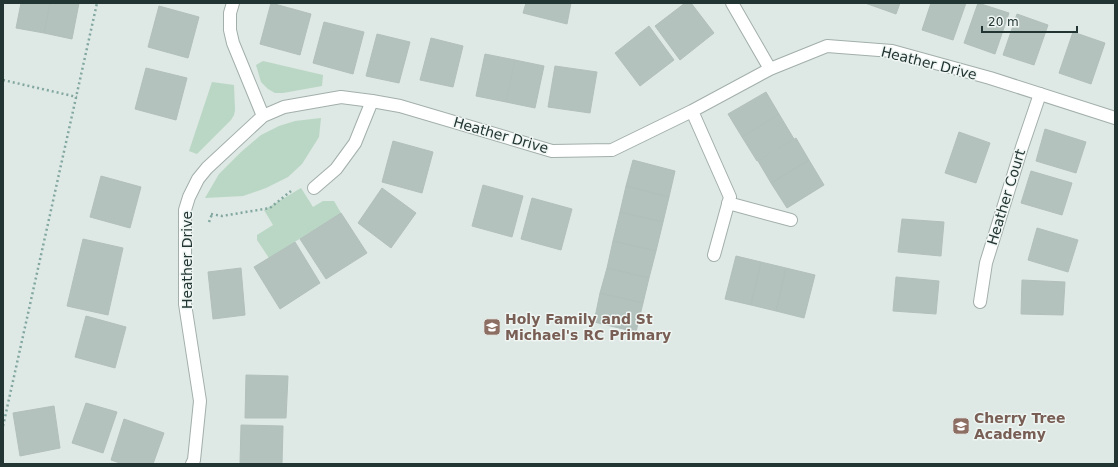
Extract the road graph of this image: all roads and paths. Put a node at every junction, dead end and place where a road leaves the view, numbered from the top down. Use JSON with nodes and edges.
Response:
{"nodes":[{"id":1,"x":97,"y":3,"type":"edge"},
{"id":2,"x":233,"y":3,"type":"edge"},
{"id":3,"x":732,"y":3,"type":"edge"},
{"id":4,"x":770,"y":69,"type":"junction"},
{"id":5,"x":3,"y":80,"type":"edge"},
{"id":6,"x":1040,"y":94,"type":"junction"},
{"id":7,"x":77,"y":97,"type":"junction"},
{"id":8,"x":372,"y":101,"type":"junction"},
{"id":9,"x":692,"y":111,"type":"junction"},
{"id":10,"x":263,"y":116,"type":"junction"},
{"id":11,"x":1115,"y":118,"type":"edge"},
{"id":12,"x":314,"y":188,"type":"dead end"},
{"id":13,"x":292,"y":190,"type":"dead end"},
{"id":14,"x":728,"y":203,"type":"junction"},
{"id":15,"x":185,"y":210,"type":"junction"},
{"id":16,"x":791,"y":220,"type":"dead end"},
{"id":17,"x":714,"y":255,"type":"dead end"},
{"id":18,"x":980,"y":302,"type":"dead end"},
{"id":19,"x":3,"y":426,"type":"edge"},
{"id":20,"x":192,"y":464,"type":"edge"}],
"edges":[{"from":1,"to":7,"type":"path"},
{"from":2,"to":10,"type":"street"},
{"from":3,"to":4,"type":"street"},
{"from":4,"to":6,"type":"street","name":"Heather Drive"},
{"from":4,"to":9,"type":"street","name":"Heather Drive"},
{"from":5,"to":7,"type":"path"},
{"from":6,"to":11,"type":"street","name":"Heather Drive"},
{"from":6,"to":18,"type":"street","name":"Heather Court"},
{"from":7,"to":19,"type":"path"},
{"from":8,"to":9,"type":"street","name":"Heather Drive"},
{"from":8,"to":10,"type":"street","name":"Heather Drive"},
{"from":8,"to":12,"type":"street"},
{"from":9,"to":14,"type":"street"},
{"from":10,"to":15,"type":"street","name":"Heather Drive"},
{"from":13,"to":15,"type":"path"},
{"from":14,"to":16,"type":"street"},
{"from":14,"to":17,"type":"street"},
{"from":15,"to":20,"type":"street","name":"Heather Drive"}]}
